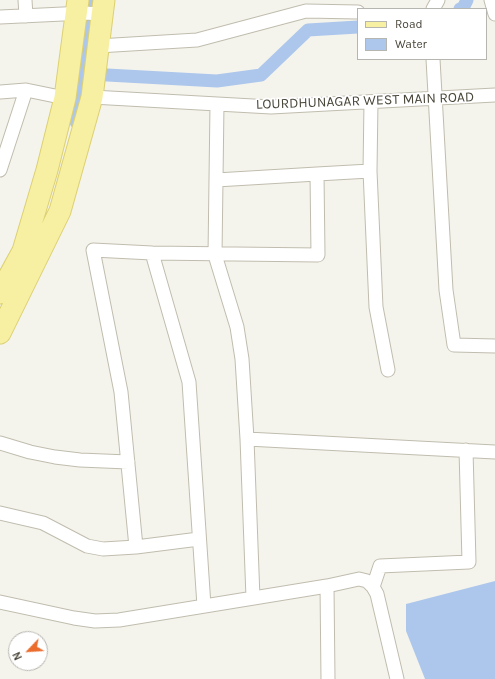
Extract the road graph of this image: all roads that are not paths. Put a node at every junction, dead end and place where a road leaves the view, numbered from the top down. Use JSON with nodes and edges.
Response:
{"nodes":[{"id":1,"x":25,"y":0,"type":"edge"},
{"id":2,"x":492,"y":0,"type":"edge"},
{"id":3,"x":305,"y":5,"type":"edge"},
{"id":4,"x":90,"y":9,"type":"edge"},
{"id":5,"x":357,"y":12,"type":"edge"},
{"id":6,"x":495,"y":14,"type":"edge"},
{"id":7,"x":26,"y":16,"type":"junction"},
{"id":8,"x":0,"y":17,"type":"edge"},
{"id":9,"x":98,"y":46,"type":"junction"},
{"id":10,"x":433,"y":60,"type":"edge"},
{"id":11,"x":94,"y":82,"type":"junction"},
{"id":12,"x":26,"y":90,"type":"junction"},
{"id":13,"x":0,"y":92,"type":"edge"},
{"id":14,"x":495,"y":95,"type":"edge"},
{"id":15,"x":65,"y":98,"type":"junction"},
{"id":16,"x":434,"y":98,"type":"junction"},
{"id":17,"x":371,"y":102,"type":"junction"},
{"id":18,"x":217,"y":104,"type":"junction"},
{"id":19,"x":0,"y":170,"type":"edge"},
{"id":20,"x":370,"y":171,"type":"junction"},
{"id":21,"x":317,"y":174,"type":"junction"},
{"id":22,"x":216,"y":180,"type":"junction"},
{"id":23,"x":152,"y":253,"type":"junction"},
{"id":24,"x":215,"y":255,"type":"junction"},
{"id":25,"x":0,"y":293,"type":"edge"},
{"id":26,"x":0,"y":333,"type":"edge"},
{"id":27,"x":495,"y":346,"type":"edge"},
{"id":28,"x":388,"y":370,"type":"dead end"},
{"id":29,"x":247,"y":439,"type":"junction"},
{"id":30,"x":0,"y":443,"type":"edge"},
{"id":31,"x":466,"y":450,"type":"junction"},
{"id":32,"x":495,"y":452,"type":"edge"},
{"id":33,"x":128,"y":462,"type":"junction"},
{"id":34,"x":0,"y":513,"type":"edge"},
{"id":35,"x":199,"y":539,"type":"junction"},
{"id":36,"x":136,"y":547,"type":"junction"},
{"id":37,"x":328,"y":586,"type":"junction"},
{"id":38,"x":373,"y":587,"type":"junction"},
{"id":39,"x":253,"y":598,"type":"junction"},
{"id":40,"x":0,"y":602,"type":"edge"},
{"id":41,"x":204,"y":606,"type":"junction"},
{"id":42,"x":328,"y":679,"type":"edge"},
{"id":43,"x":397,"y":679,"type":"edge"}],
"edges":[{"from":1,"to":7,"type":"street"},
{"from":2,"to":6,"type":"street"},
{"from":3,"to":5,"type":"street"},
{"from":3,"to":9,"type":"street"},
{"from":4,"to":7,"type":"street"},
{"from":4,"to":9,"type":"main road"},
{"from":4,"to":15,"type":"main road"},
{"from":7,"to":8,"type":"street"},
{"from":9,"to":11,"type":"main road"},
{"from":10,"to":16,"type":"street"},
{"from":11,"to":18,"type":"street","name":"LOURDHUNAGAR WEST MAIN ROAD"},
{"from":11,"to":26,"type":"main road"},
{"from":12,"to":13,"type":"street"},
{"from":12,"to":15,"type":"street"},
{"from":12,"to":19,"type":"street"},
{"from":14,"to":16,"type":"street","name":"LOURDHUNAGAR WEST MAIN ROAD"},
{"from":15,"to":25,"type":"main road"},
{"from":16,"to":17,"type":"street","name":"LOURDHUNAGAR WEST MAIN ROAD"},
{"from":16,"to":27,"type":"street"},
{"from":17,"to":18,"type":"street","name":"LOURDHUNAGAR WEST MAIN ROAD"},
{"from":17,"to":20,"type":"street"},
{"from":18,"to":22,"type":"street"},
{"from":20,"to":21,"type":"street"},
{"from":20,"to":28,"type":"street"},
{"from":21,"to":22,"type":"street"},
{"from":21,"to":24,"type":"street"},
{"from":22,"to":24,"type":"street"},
{"from":23,"to":24,"type":"street"},
{"from":23,"to":33,"type":"street"},
{"from":23,"to":35,"type":"street"},
{"from":24,"to":29,"type":"street"},
{"from":29,"to":31,"type":"street"},
{"from":29,"to":39,"type":"street"},
{"from":30,"to":33,"type":"street"},
{"from":31,"to":32,"type":"street"},
{"from":31,"to":38,"type":"street"},
{"from":33,"to":36,"type":"street"},
{"from":34,"to":36,"type":"street"},
{"from":35,"to":36,"type":"street"},
{"from":35,"to":41,"type":"street"},
{"from":37,"to":38,"type":"street"},
{"from":37,"to":39,"type":"street"},
{"from":37,"to":42,"type":"street"},
{"from":38,"to":43,"type":"street"},
{"from":39,"to":41,"type":"street"},
{"from":40,"to":41,"type":"street"}]}
